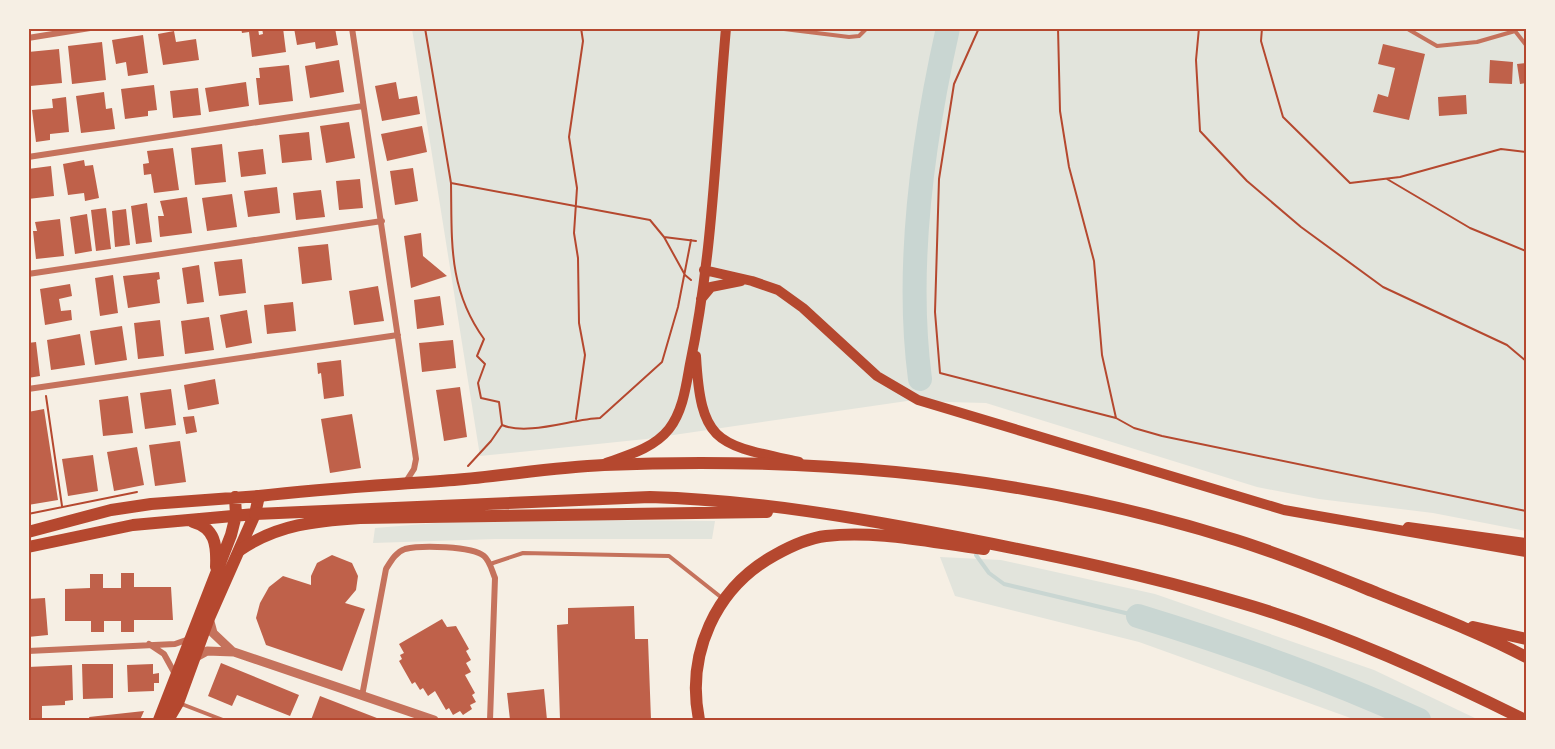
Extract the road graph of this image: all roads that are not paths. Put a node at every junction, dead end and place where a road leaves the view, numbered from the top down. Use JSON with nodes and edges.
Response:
{"nodes":[{"id":1,"x":90,"y":28,"type":"edge"},
{"id":2,"x":352,"y":28,"type":"edge"},
{"id":3,"x":726,"y":28,"type":"edge"},
{"id":4,"x":776,"y":28,"type":"edge"},
{"id":5,"x":867,"y":28,"type":"edge"},
{"id":6,"x":1406,"y":28,"type":"edge"},
{"id":7,"x":28,"y":38,"type":"edge"},
{"id":8,"x":1527,"y":45,"type":"edge"},
{"id":9,"x":363,"y":106,"type":"junction"},
{"id":10,"x":28,"y":157,"type":"edge"},
{"id":11,"x":382,"y":221,"type":"junction"},
{"id":12,"x":698,"y":270,"type":"junction"},
{"id":13,"x":28,"y":274,"type":"edge"},
{"id":14,"x":747,"y":280,"type":"junction"},
{"id":15,"x":700,"y":303,"type":"junction"},
{"id":16,"x":398,"y":335,"type":"junction"},
{"id":17,"x":695,"y":341,"type":"junction"},
{"id":18,"x":28,"y":389,"type":"edge"},
{"id":19,"x":600,"y":465,"type":"junction"},
{"id":20,"x":820,"y":467,"type":"junction"},
{"id":21,"x":405,"y":483,"type":"junction"},
{"id":22,"x":259,"y":496,"type":"junction"},
{"id":23,"x":235,"y":497,"type":"junction"},
{"id":24,"x":813,"y":512,"type":"junction"},
{"id":25,"x":255,"y":514,"type":"junction"},
{"id":26,"x":236,"y":515,"type":"junction"},
{"id":27,"x":186,"y":520,"type":"junction"},
{"id":28,"x":1384,"y":526,"type":"junction"},
{"id":29,"x":28,"y":532,"type":"edge"},
{"id":30,"x":1527,"y":543,"type":"edge"},
{"id":31,"x":28,"y":547,"type":"edge"},
{"id":32,"x":240,"y":550,"type":"junction"},
{"id":33,"x":1527,"y":552,"type":"edge"},
{"id":34,"x":1091,"y":563,"type":"junction"},
{"id":35,"x":489,"y":564,"type":"junction"},
{"id":36,"x":216,"y":575,"type":"junction"},
{"id":37,"x":724,"y":599,"type":"junction"},
{"id":38,"x":209,"y":618,"type":"junction"},
{"id":39,"x":1451,"y":623,"type":"junction"},
{"id":40,"x":190,"y":639,"type":"junction"},
{"id":41,"x":1527,"y":639,"type":"edge"},
{"id":42,"x":148,"y":644,"type":"junction"},
{"id":43,"x":28,"y":651,"type":"edge"},
{"id":44,"x":234,"y":652,"type":"junction"},
{"id":45,"x":196,"y":657,"type":"junction"},
{"id":46,"x":1527,"y":657,"type":"edge"},
{"id":47,"x":176,"y":676,"type":"junction"},
{"id":48,"x":362,"y":696,"type":"junction"},
{"id":49,"x":178,"y":703,"type":"junction"},
{"id":50,"x":159,"y":720,"type":"edge"},
{"id":51,"x":168,"y":720,"type":"edge"},
{"id":52,"x":223,"y":720,"type":"edge"},
{"id":53,"x":434,"y":720,"type":"edge"},
{"id":54,"x":490,"y":720,"type":"edge"},
{"id":55,"x":699,"y":720,"type":"edge"},
{"id":56,"x":1525,"y":720,"type":"edge"}],
"edges":[{"from":1,"to":7,"type":"street"},
{"from":2,"to":9,"type":"street"},
{"from":3,"to":12,"type":"main road"},
{"from":4,"to":5,"type":"lane"},
{"from":6,"to":8,"type":"lane"},
{"from":9,"to":10,"type":"street"},
{"from":9,"to":11,"type":"street"},
{"from":11,"to":13,"type":"street"},
{"from":11,"to":16,"type":"street"},
{"from":12,"to":14,"type":"main road"},
{"from":12,"to":15,"type":"main road"},
{"from":14,"to":15,"type":"main road"},
{"from":14,"to":28,"type":"main road"},
{"from":15,"to":17,"type":"main road"},
{"from":16,"to":18,"type":"street"},
{"from":16,"to":21,"type":"street"},
{"from":17,"to":19,"type":"main road"},
{"from":17,"to":20,"type":"main road"},
{"from":19,"to":20,"type":"main road"},
{"from":19,"to":21,"type":"main road"},
{"from":20,"to":39,"type":"main road"},
{"from":21,"to":22,"type":"main road"},
{"from":22,"to":23,"type":"main road"},
{"from":22,"to":25,"type":"main road"},
{"from":23,"to":26,"type":"main road"},
{"from":23,"to":29,"type":"main road"},
{"from":24,"to":25,"type":"main road"},
{"from":24,"to":32,"type":"main road"},
{"from":24,"to":34,"type":"main road"},
{"from":25,"to":26,"type":"main road"},
{"from":25,"to":32,"type":"main road"},
{"from":26,"to":27,"type":"main road"},
{"from":26,"to":36,"type":"main road"},
{"from":27,"to":31,"type":"main road"},
{"from":27,"to":36,"type":"main road"},
{"from":28,"to":30,"type":"main road"},
{"from":28,"to":33,"type":"main road"},
{"from":32,"to":38,"type":"main road"},
{"from":34,"to":37,"type":"main road"},
{"from":34,"to":56,"type":"main road"},
{"from":35,"to":37,"type":"lane"},
{"from":35,"to":48,"type":"street"},
{"from":35,"to":54,"type":"street"},
{"from":36,"to":40,"type":"main road"},
{"from":37,"to":55,"type":"main road"},
{"from":38,"to":44,"type":"street"},
{"from":38,"to":45,"type":"main road"},
{"from":39,"to":41,"type":"main road"},
{"from":39,"to":46,"type":"main road"},
{"from":40,"to":42,"type":"street"},
{"from":40,"to":47,"type":"main road"},
{"from":42,"to":43,"type":"street"},
{"from":42,"to":47,"type":"street"},
{"from":44,"to":45,"type":"street"},
{"from":44,"to":48,"type":"street"},
{"from":45,"to":49,"type":"main road"},
{"from":47,"to":50,"type":"main road"},
{"from":48,"to":53,"type":"street"},
{"from":49,"to":51,"type":"main road"},
{"from":49,"to":52,"type":"lane"}]}
